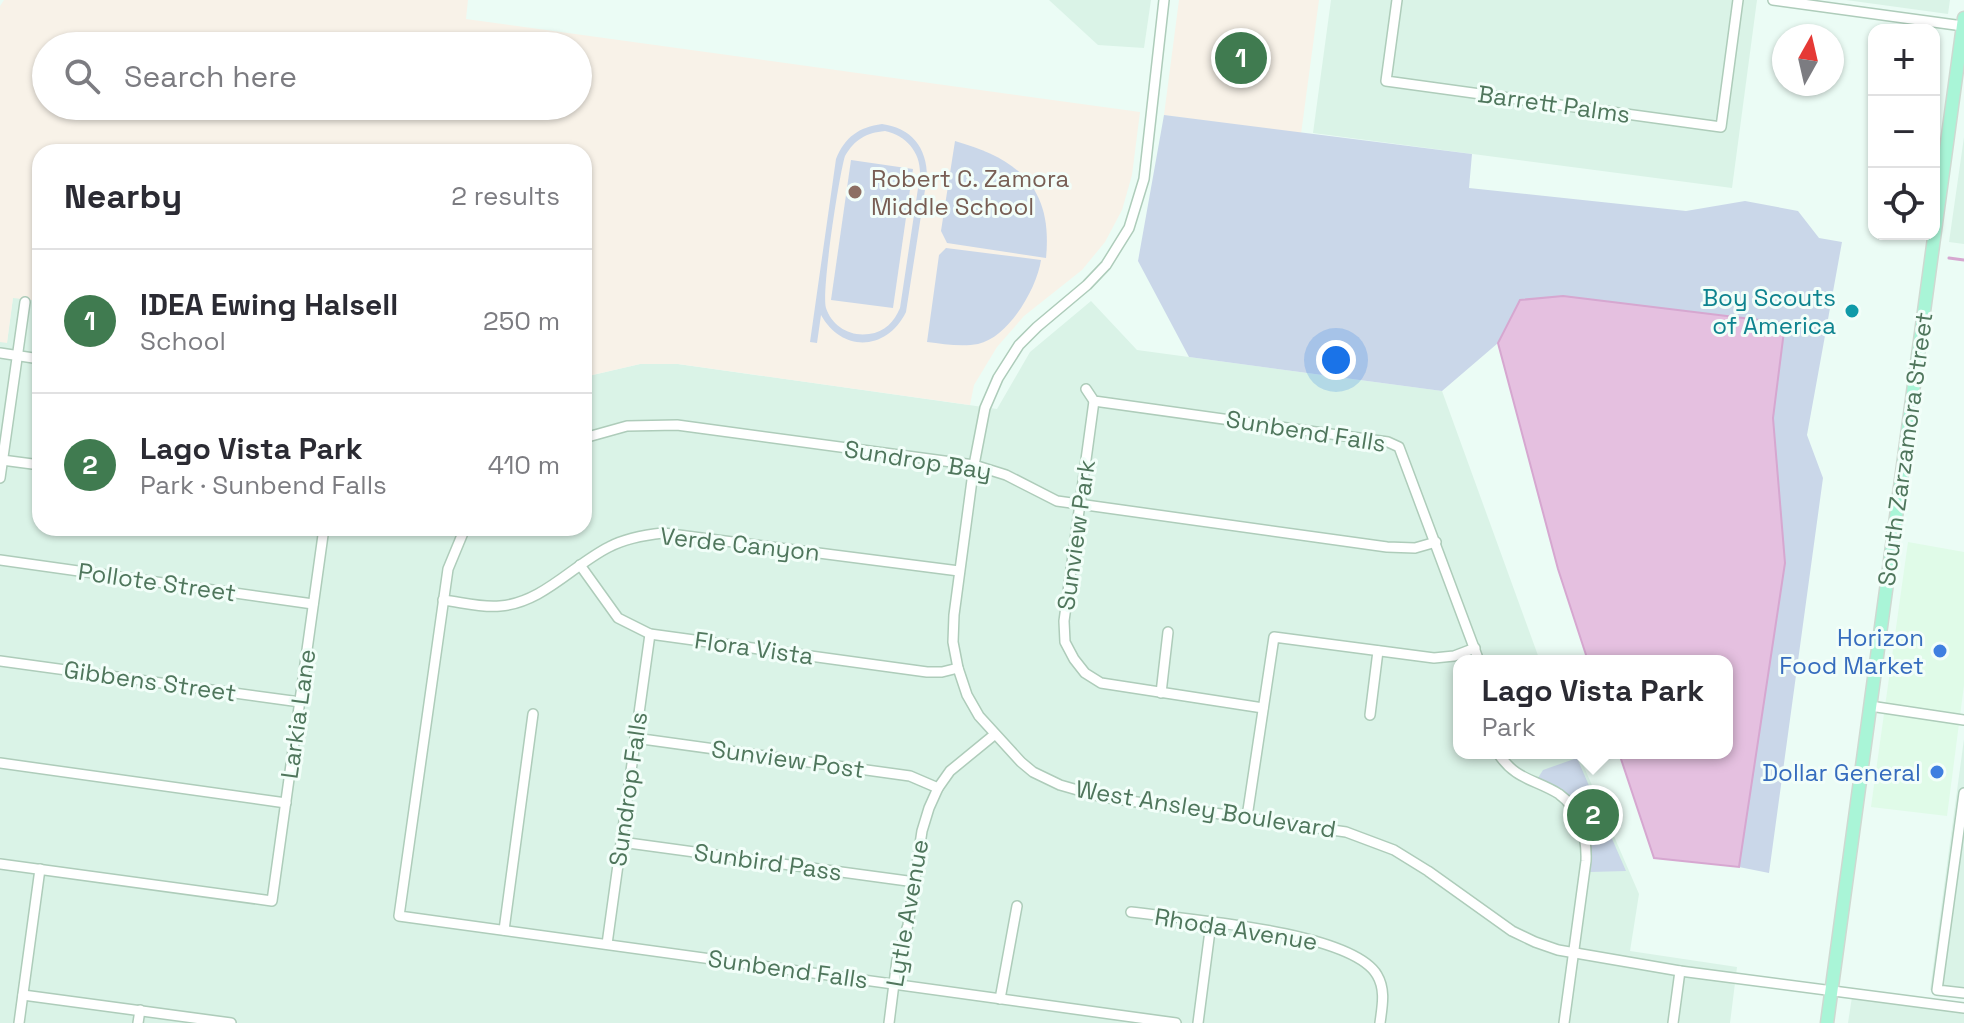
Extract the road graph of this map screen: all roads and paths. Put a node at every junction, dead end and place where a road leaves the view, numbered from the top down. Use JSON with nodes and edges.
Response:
{"nodes":[{"id":1,"x":1164,"y":0,"type":"edge"},
{"id":2,"x":1397,"y":0,"type":"edge"},
{"id":3,"x":1738,"y":0,"type":"edge"},
{"id":4,"x":1773,"y":0,"type":"edge"},
{"id":5,"x":1963,"y":22,"type":"edge"},
{"id":6,"x":25,"y":302,"type":"dead end"},
{"id":7,"x":0,"y":353,"type":"edge"},
{"id":8,"x":18,"y":356,"type":"junction"},
{"id":9,"x":32,"y":358,"type":"edge"},
{"id":10,"x":1086,"y":389,"type":"dead end"},
{"id":11,"x":1094,"y":401,"type":"junction"},
{"id":12,"x":592,"y":436,"type":"edge"},
{"id":13,"x":2,"y":460,"type":"junction"},
{"id":14,"x":32,"y":464,"type":"edge"},
{"id":15,"x":974,"y":465,"type":"junction"},
{"id":16,"x":0,"y":478,"type":"edge"},
{"id":17,"x":1080,"y":504,"type":"junction"},
{"id":18,"x":323,"y":536,"type":"edge"},
{"id":19,"x":462,"y":536,"type":"edge"},
{"id":20,"x":1436,"y":542,"type":"junction"},
{"id":21,"x":0,"y":560,"type":"edge"},
{"id":22,"x":580,"y":565,"type":"junction"},
{"id":23,"x":959,"y":571,"type":"junction"},
{"id":24,"x":443,"y":600,"type":"junction"},
{"id":25,"x":313,"y":604,"type":"junction"},
{"id":26,"x":1168,"y":632,"type":"dead end"},
{"id":27,"x":650,"y":634,"type":"junction"},
{"id":28,"x":1475,"y":648,"type":"junction"},
{"id":29,"x":1378,"y":651,"type":"junction"},
{"id":30,"x":1477,"y":655,"type":"edge"},
{"id":31,"x":0,"y":661,"type":"edge"},
{"id":32,"x":958,"y":668,"type":"junction"},
{"id":33,"x":1161,"y":693,"type":"junction"},
{"id":34,"x":300,"y":702,"type":"junction"},
{"id":35,"x":1870,"y":706,"type":"junction"},
{"id":36,"x":1263,"y":708,"type":"junction"},
{"id":37,"x":533,"y":714,"type":"dead end"},
{"id":38,"x":1370,"y":715,"type":"dead end"},
{"id":39,"x":1964,"y":720,"type":"edge"},
{"id":40,"x":994,"y":735,"type":"junction"},
{"id":41,"x":635,"y":738,"type":"junction"},
{"id":42,"x":1502,"y":759,"type":"edge"},
{"id":43,"x":0,"y":763,"type":"edge"},
{"id":44,"x":938,"y":788,"type":"junction"},
{"id":45,"x":1964,"y":793,"type":"edge"},
{"id":46,"x":286,"y":803,"type":"junction"},
{"id":47,"x":1247,"y":817,"type":"junction"},
{"id":48,"x":621,"y":842,"type":"junction"},
{"id":49,"x":0,"y":864,"type":"edge"},
{"id":50,"x":40,"y":869,"type":"junction"},
{"id":51,"x":915,"y":882,"type":"junction"},
{"id":52,"x":1017,"y":906,"type":"dead end"},
{"id":53,"x":1131,"y":912,"type":"dead end"},
{"id":54,"x":1211,"y":923,"type":"junction"},
{"id":55,"x":504,"y":930,"type":"junction"},
{"id":56,"x":607,"y":944,"type":"junction"},
{"id":57,"x":1573,"y":953,"type":"junction"},
{"id":58,"x":1680,"y":971,"type":"junction"},
{"id":59,"x":894,"y":984,"type":"junction"},
{"id":60,"x":1831,"y":990,"type":"junction"},
{"id":61,"x":1964,"y":993,"type":"edge"},
{"id":62,"x":23,"y":995,"type":"junction"},
{"id":63,"x":1000,"y":999,"type":"junction"},
{"id":64,"x":1964,"y":1008,"type":"edge"},
{"id":65,"x":140,"y":1010,"type":"junction"},
{"id":66,"x":19,"y":1023,"type":"edge"},
{"id":67,"x":138,"y":1023,"type":"edge"},
{"id":68,"x":231,"y":1023,"type":"edge"},
{"id":69,"x":889,"y":1023,"type":"edge"},
{"id":70,"x":1176,"y":1023,"type":"edge"},
{"id":71,"x":1198,"y":1023,"type":"edge"},
{"id":72,"x":1380,"y":1023,"type":"edge"},
{"id":73,"x":1564,"y":1023,"type":"edge"},
{"id":74,"x":1673,"y":1023,"type":"edge"},
{"id":75,"x":1827,"y":1023,"type":"edge"}],
"edges":[{"from":1,"to":15,"type":"street","name":"West Ansley Boulevard"},
{"from":2,"to":3,"type":"street","name":"Barrett Palms"},
{"from":4,"to":5,"type":"street"},
{"from":5,"to":35,"type":"main road","name":"South Zarzamora Street"},
{"from":6,"to":8,"type":"street"},
{"from":7,"to":8,"type":"street"},
{"from":8,"to":9,"type":"street"},
{"from":8,"to":13,"type":"street"},
{"from":10,"to":11,"type":"street"},
{"from":11,"to":17,"type":"street","name":"Sunview Park"},
{"from":11,"to":20,"type":"street","name":"Sunbend Falls"},
{"from":12,"to":15,"type":"street","name":"Sundrop Bay"},
{"from":13,"to":14,"type":"street"},
{"from":13,"to":16,"type":"street"},
{"from":15,"to":17,"type":"street","name":"Sundrop Bay"},
{"from":15,"to":23,"type":"street","name":"West Ansley Boulevard"},
{"from":17,"to":20,"type":"street","name":"Sundrop Bay"},
{"from":17,"to":33,"type":"street","name":"Sunview Park"},
{"from":18,"to":25,"type":"street","name":"Larkia Lane"},
{"from":19,"to":24,"type":"street"},
{"from":20,"to":28,"type":"street","name":"Sunbend Falls"},
{"from":21,"to":25,"type":"street","name":"Pollote Street"},
{"from":22,"to":23,"type":"street","name":"Verde Canyon"},
{"from":22,"to":24,"type":"street","name":"Verde Canyon"},
{"from":22,"to":27,"type":"street","name":"Flora Vista"},
{"from":23,"to":32,"type":"street","name":"West Ansley Boulevard"},
{"from":24,"to":55,"type":"street","name":"Sunbend Falls"},
{"from":25,"to":34,"type":"street","name":"Larkia Lane"},
{"from":26,"to":33,"type":"street"},
{"from":27,"to":32,"type":"street","name":"Flora Vista"},
{"from":27,"to":41,"type":"street","name":"Sundrop Falls"},
{"from":28,"to":29,"type":"street"},
{"from":28,"to":30,"type":"street","name":"Sunbend Falls"},
{"from":29,"to":36,"type":"street"},
{"from":29,"to":38,"type":"street"},
{"from":31,"to":34,"type":"street","name":"Gibbens Street"},
{"from":32,"to":40,"type":"street","name":"West Ansley Boulevard"},
{"from":33,"to":36,"type":"street","name":"Sunview Park"},
{"from":34,"to":46,"type":"street","name":"Larkia Lane"},
{"from":35,"to":39,"type":"street"},
{"from":35,"to":60,"type":"main road","name":"South Zarzamora Street"},
{"from":36,"to":47,"type":"street"},
{"from":37,"to":55,"type":"street"},
{"from":40,"to":44,"type":"street","name":"Lytle Avenue"},
{"from":40,"to":47,"type":"street","name":"West Ansley Boulevard"},
{"from":41,"to":44,"type":"street","name":"Sunview Post"},
{"from":41,"to":48,"type":"street","name":"Sundrop Falls"},
{"from":42,"to":57,"type":"street"},
{"from":43,"to":46,"type":"street"},
{"from":44,"to":51,"type":"street","name":"Lytle Avenue"},
{"from":45,"to":61,"type":"street"},
{"from":46,"to":50,"type":"street","name":"Larkia Lane"},
{"from":47,"to":57,"type":"street","name":"West Ansley Boulevard"},
{"from":48,"to":51,"type":"street","name":"Sunbird Pass"},
{"from":48,"to":56,"type":"street","name":"Sundrop Falls"},
{"from":49,"to":50,"type":"street"},
{"from":50,"to":62,"type":"street"},
{"from":51,"to":59,"type":"street","name":"Lytle Avenue"},
{"from":52,"to":63,"type":"street"},
{"from":53,"to":54,"type":"street","name":"Rhoda Avenue"},
{"from":54,"to":71,"type":"street"},
{"from":54,"to":72,"type":"street","name":"Rhoda Avenue"},
{"from":55,"to":56,"type":"street","name":"Sunbend Falls"},
{"from":56,"to":59,"type":"street","name":"Sunbend Falls"},
{"from":57,"to":58,"type":"street","name":"West Ansley Boulevard"},
{"from":57,"to":73,"type":"street"},
{"from":58,"to":60,"type":"street","name":"West Ansley Boulevard"},
{"from":58,"to":74,"type":"street"},
{"from":59,"to":63,"type":"street","name":"Sunbend Falls"},
{"from":59,"to":69,"type":"street","name":"Lytle Avenue"},
{"from":60,"to":64,"type":"street","name":"West Ansley Boulevard"},
{"from":60,"to":75,"type":"main road","name":"South Zarzamora Street"},
{"from":62,"to":65,"type":"street"},
{"from":62,"to":66,"type":"street"},
{"from":63,"to":70,"type":"street","name":"Sunbend Falls"},
{"from":65,"to":67,"type":"street"},
{"from":65,"to":68,"type":"street"}]}
